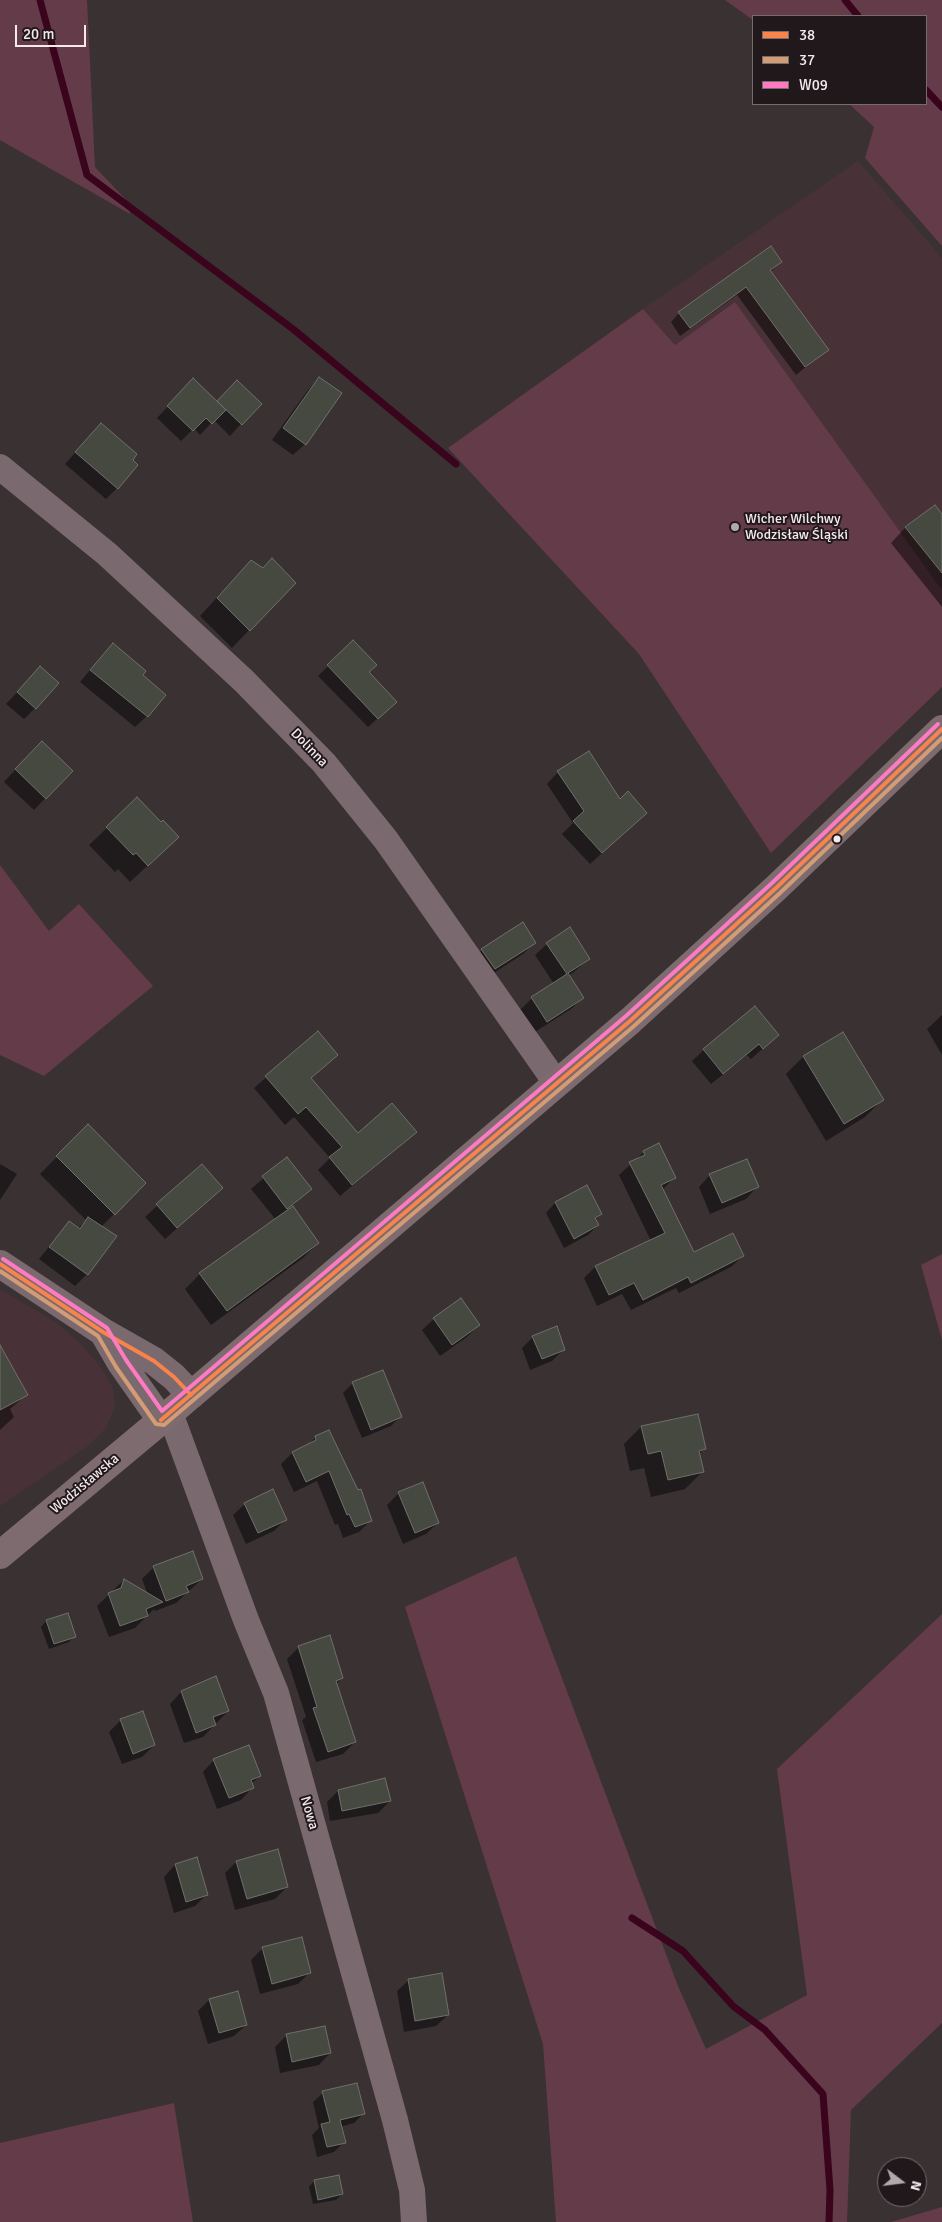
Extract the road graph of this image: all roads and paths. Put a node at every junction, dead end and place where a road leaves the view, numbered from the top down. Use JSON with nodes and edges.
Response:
{"nodes":[{"id":1,"x":0,"y":467,"type":"edge"},
{"id":2,"x":942,"y":729,"type":"edge"},
{"id":3,"x":557,"y":1084,"type":"junction"},
{"id":4,"x":0,"y":1264,"type":"edge"},
{"id":5,"x":103,"y":1332,"type":"junction"},
{"id":6,"x":191,"y":1395,"type":"junction"},
{"id":7,"x":166,"y":1417,"type":"junction"},
{"id":8,"x":0,"y":1555,"type":"edge"},
{"id":9,"x":414,"y":2222,"type":"edge"}],
"edges":[{"from":1,"to":3,"type":"street","name":"Dolinna"},
{"from":2,"to":3,"type":"main road","name":"Wodzisławska"},
{"from":3,"to":6,"type":"main road","name":"Wodzisławska"},
{"from":4,"to":5,"type":"street"},
{"from":5,"to":6,"type":"street"},
{"from":5,"to":7,"type":"street"},
{"from":6,"to":7,"type":"main road","name":"Wodzisławska"},
{"from":7,"to":8,"type":"main road","name":"Wodzisławska"},
{"from":7,"to":9,"type":"street","name":"Nowa"}]}
